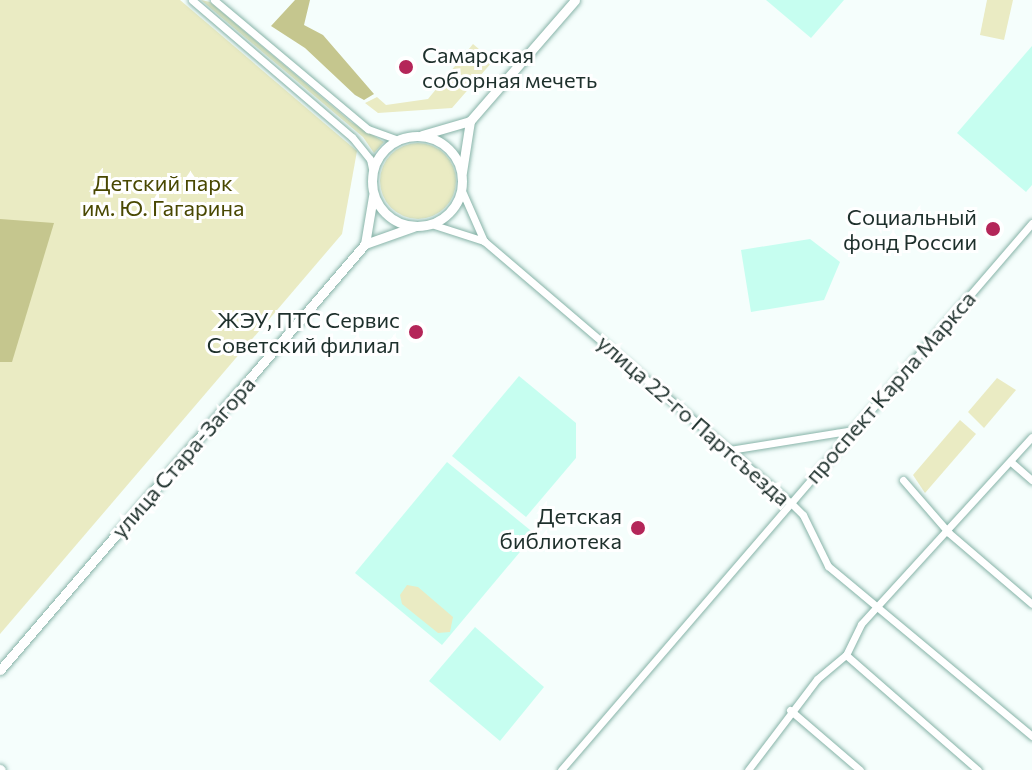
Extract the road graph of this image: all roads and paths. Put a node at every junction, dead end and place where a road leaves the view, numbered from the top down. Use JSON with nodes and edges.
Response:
{"nodes":[{"id":1,"x":192,"y":0,"type":"edge"},
{"id":2,"x":214,"y":0,"type":"edge"},
{"id":3,"x":575,"y":0,"type":"edge"},
{"id":4,"x":470,"y":121,"type":"junction"},
{"id":5,"x":422,"y":135,"type":"junction"},
{"id":6,"x":399,"y":140,"type":"junction"},
{"id":7,"x":373,"y":173,"type":"junction"},
{"id":8,"x":462,"y":176,"type":"junction"},
{"id":9,"x":462,"y":191,"type":"junction"},
{"id":10,"x":373,"y":194,"type":"junction"},
{"id":11,"x":1032,"y":223,"type":"edge"},
{"id":12,"x":431,"y":224,"type":"junction"},
{"id":13,"x":413,"y":227,"type":"junction"},
{"id":14,"x":484,"y":241,"type":"junction"},
{"id":15,"x":365,"y":244,"type":"junction"},
{"id":16,"x":853,"y":430,"type":"junction"},
{"id":17,"x":1032,"y":437,"type":"edge"},
{"id":18,"x":730,"y":450,"type":"junction"},
{"id":19,"x":1011,"y":462,"type":"junction"},
{"id":20,"x":903,"y":480,"type":"dead end"},
{"id":21,"x":1032,"y":480,"type":"edge"},
{"id":22,"x":791,"y":503,"type":"junction"},
{"id":23,"x":949,"y":533,"type":"junction"},
{"id":24,"x":879,"y":604,"type":"junction"},
{"id":25,"x":1032,"y":604,"type":"edge"},
{"id":26,"x":846,"y":655,"type":"junction"},
{"id":27,"x":0,"y":670,"type":"edge"},
{"id":28,"x":790,"y":710,"type":"junction"},
{"id":29,"x":1032,"y":736,"type":"edge"},
{"id":30,"x":561,"y":770,"type":"edge"},
{"id":31,"x":748,"y":770,"type":"edge"},
{"id":32,"x":860,"y":770,"type":"edge"},
{"id":33,"x":978,"y":770,"type":"edge"}],
"edges":[{"from":1,"to":7,"type":"street"},
{"from":2,"to":6,"type":"street"},
{"from":3,"to":4,"type":"main road"},
{"from":4,"to":5,"type":"main road"},
{"from":4,"to":8,"type":"main road"},
{"from":5,"to":6,"type":"main road"},
{"from":5,"to":8,"type":"main road"},
{"from":6,"to":7,"type":"main road"},
{"from":7,"to":10,"type":"main road"},
{"from":8,"to":9,"type":"main road"},
{"from":9,"to":12,"type":"main road"},
{"from":9,"to":14,"type":"street","name":"улица 22-го Партсъезда"},
{"from":10,"to":13,"type":"main road"},
{"from":10,"to":15,"type":"main road"},
{"from":11,"to":16,"type":"street","name":"проспект Карла Маркса"},
{"from":12,"to":13,"type":"main road"},
{"from":12,"to":14,"type":"street","name":"улица 22-го Партсъезда"},
{"from":13,"to":15,"type":"main road","name":"улица Стара-Загора"},
{"from":14,"to":18,"type":"street","name":"улица 22-го Партсъезда"},
{"from":15,"to":27,"type":"main road","name":"улица Стара-Загора"},
{"from":16,"to":18,"type":"street"},
{"from":16,"to":22,"type":"street","name":"проспект Карла Маркса"},
{"from":17,"to":19,"type":"street"},
{"from":18,"to":22,"type":"street","name":"улица 22-го Партсъезда"},
{"from":19,"to":21,"type":"street"},
{"from":19,"to":23,"type":"street"},
{"from":20,"to":23,"type":"street"},
{"from":22,"to":24,"type":"street","name":"улица 22-го Партсъезда"},
{"from":22,"to":30,"type":"street","name":"проспект Карла Маркса"},
{"from":23,"to":24,"type":"street"},
{"from":23,"to":25,"type":"street"},
{"from":24,"to":26,"type":"street"},
{"from":24,"to":29,"type":"street","name":"улица 22-го Партсъезда"},
{"from":26,"to":28,"type":"street"},
{"from":26,"to":33,"type":"street"},
{"from":28,"to":31,"type":"street"},
{"from":28,"to":32,"type":"street"}]}
